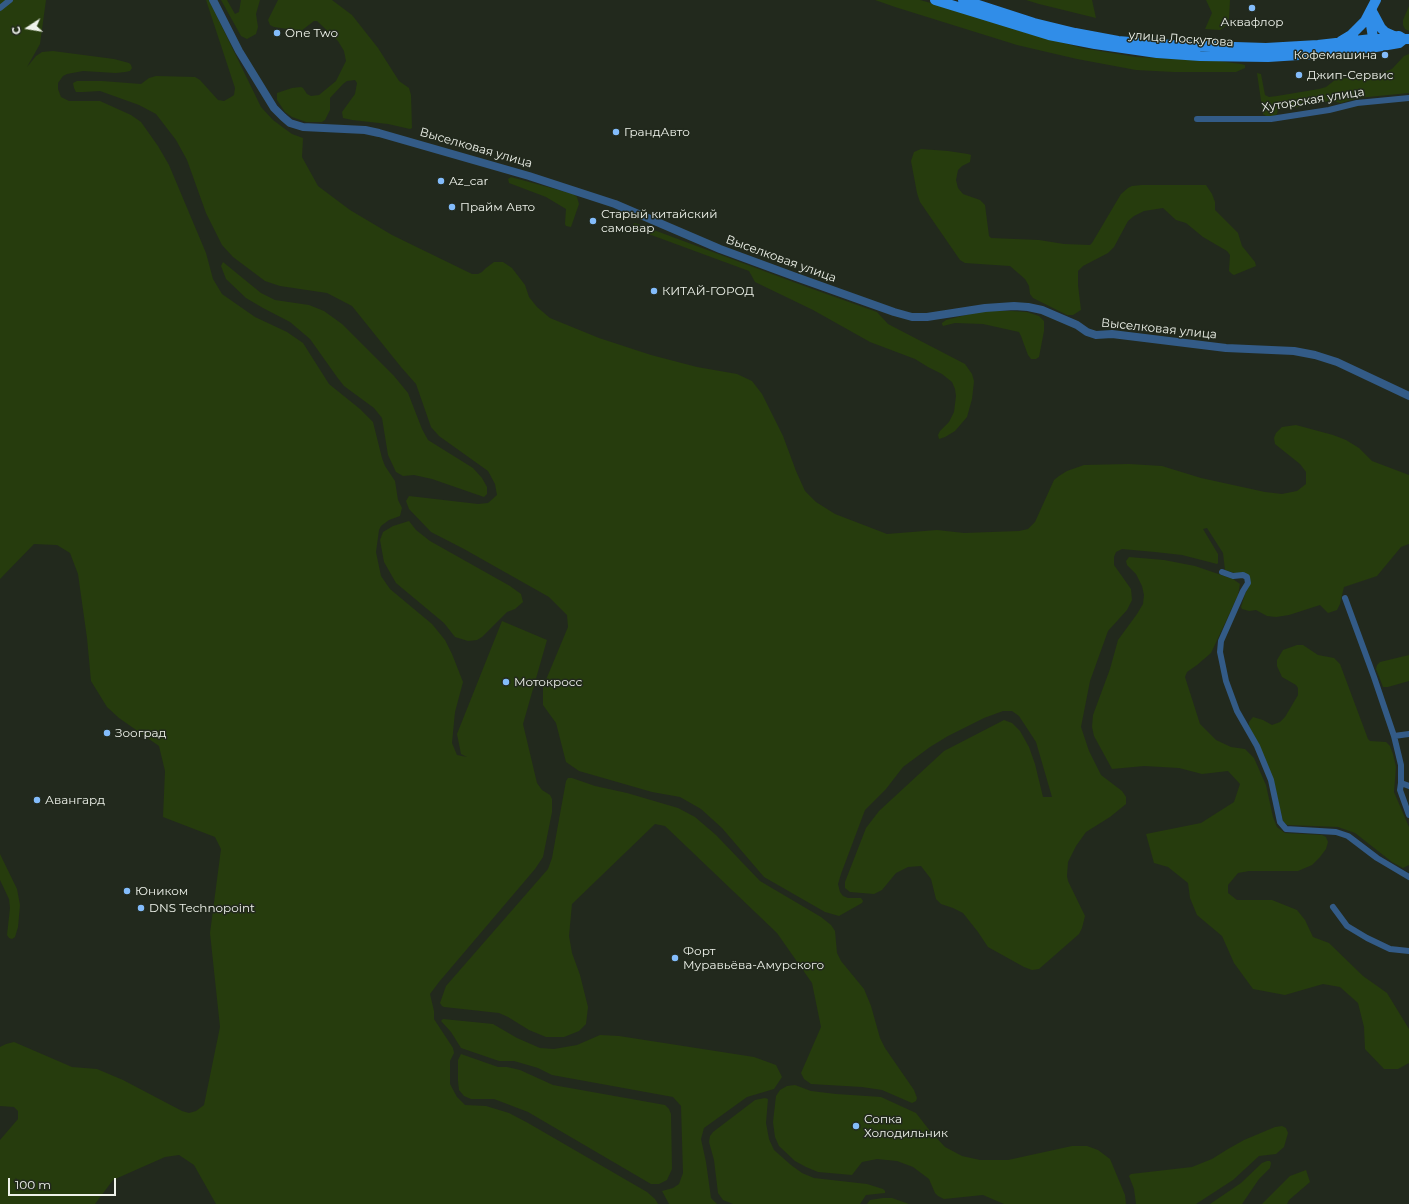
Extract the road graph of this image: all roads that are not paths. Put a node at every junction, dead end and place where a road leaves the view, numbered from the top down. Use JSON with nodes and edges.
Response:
{"nodes":[{"id":1,"x":10,"y":0,"type":"edge"},
{"id":2,"x":213,"y":0,"type":"edge"},
{"id":3,"x":935,"y":0,"type":"edge"},
{"id":4,"x":963,"y":0,"type":"edge"},
{"id":5,"x":1376,"y":0,"type":"edge"},
{"id":6,"x":0,"y":8,"type":"edge"},
{"id":7,"x":1372,"y":10,"type":"junction"},
{"id":8,"x":1394,"y":36,"type":"junction"},
{"id":9,"x":1407,"y":39,"type":"edge"},
{"id":10,"x":1337,"y":43,"type":"junction"},
{"id":11,"x":1373,"y":43,"type":"junction"},
{"id":12,"x":1409,"y":98,"type":"edge"},
{"id":13,"x":1197,"y":119,"type":"dead end"},
{"id":14,"x":1409,"y":396,"type":"edge"},
{"id":15,"x":1222,"y":572,"type":"dead end"},
{"id":16,"x":1345,"y":598,"type":"dead end"},
{"id":17,"x":1409,"y":734,"type":"edge"},
{"id":18,"x":1394,"y":736,"type":"junction"},
{"id":19,"x":1401,"y":783,"type":"junction"},
{"id":20,"x":1409,"y":786,"type":"edge"},
{"id":21,"x":1409,"y":815,"type":"edge"},
{"id":22,"x":1409,"y":877,"type":"edge"},
{"id":23,"x":1333,"y":907,"type":"dead end"},
{"id":24,"x":1409,"y":951,"type":"edge"}],
"edges":[{"from":1,"to":6,"type":"street"},
{"from":2,"to":14,"type":"street","name":"Выселковая улица"},
{"from":3,"to":11,"type":"main road","name":"улица Лоскутова"},
{"from":4,"to":10,"type":"main road","name":"улица Лоскутова"},
{"from":5,"to":7,"type":"main road"},
{"from":7,"to":8,"type":"main road"},
{"from":7,"to":10,"type":"main road"},
{"from":7,"to":11,"type":"main road"},
{"from":8,"to":9,"type":"main road","name":"улица Лоскутова"},
{"from":8,"to":11,"type":"main road","name":"улица Лоскутова"},
{"from":9,"to":11,"type":"main road","name":"улица Лоскутова"},
{"from":10,"to":11,"type":"main road","name":"улица Лоскутова"},
{"from":12,"to":13,"type":"street","name":"Хуторская улица"},
{"from":15,"to":22,"type":"street"},
{"from":16,"to":18,"type":"street"},
{"from":17,"to":18,"type":"street"},
{"from":18,"to":19,"type":"street"},
{"from":19,"to":20,"type":"street"},
{"from":19,"to":21,"type":"street"},
{"from":23,"to":24,"type":"street"}]}
